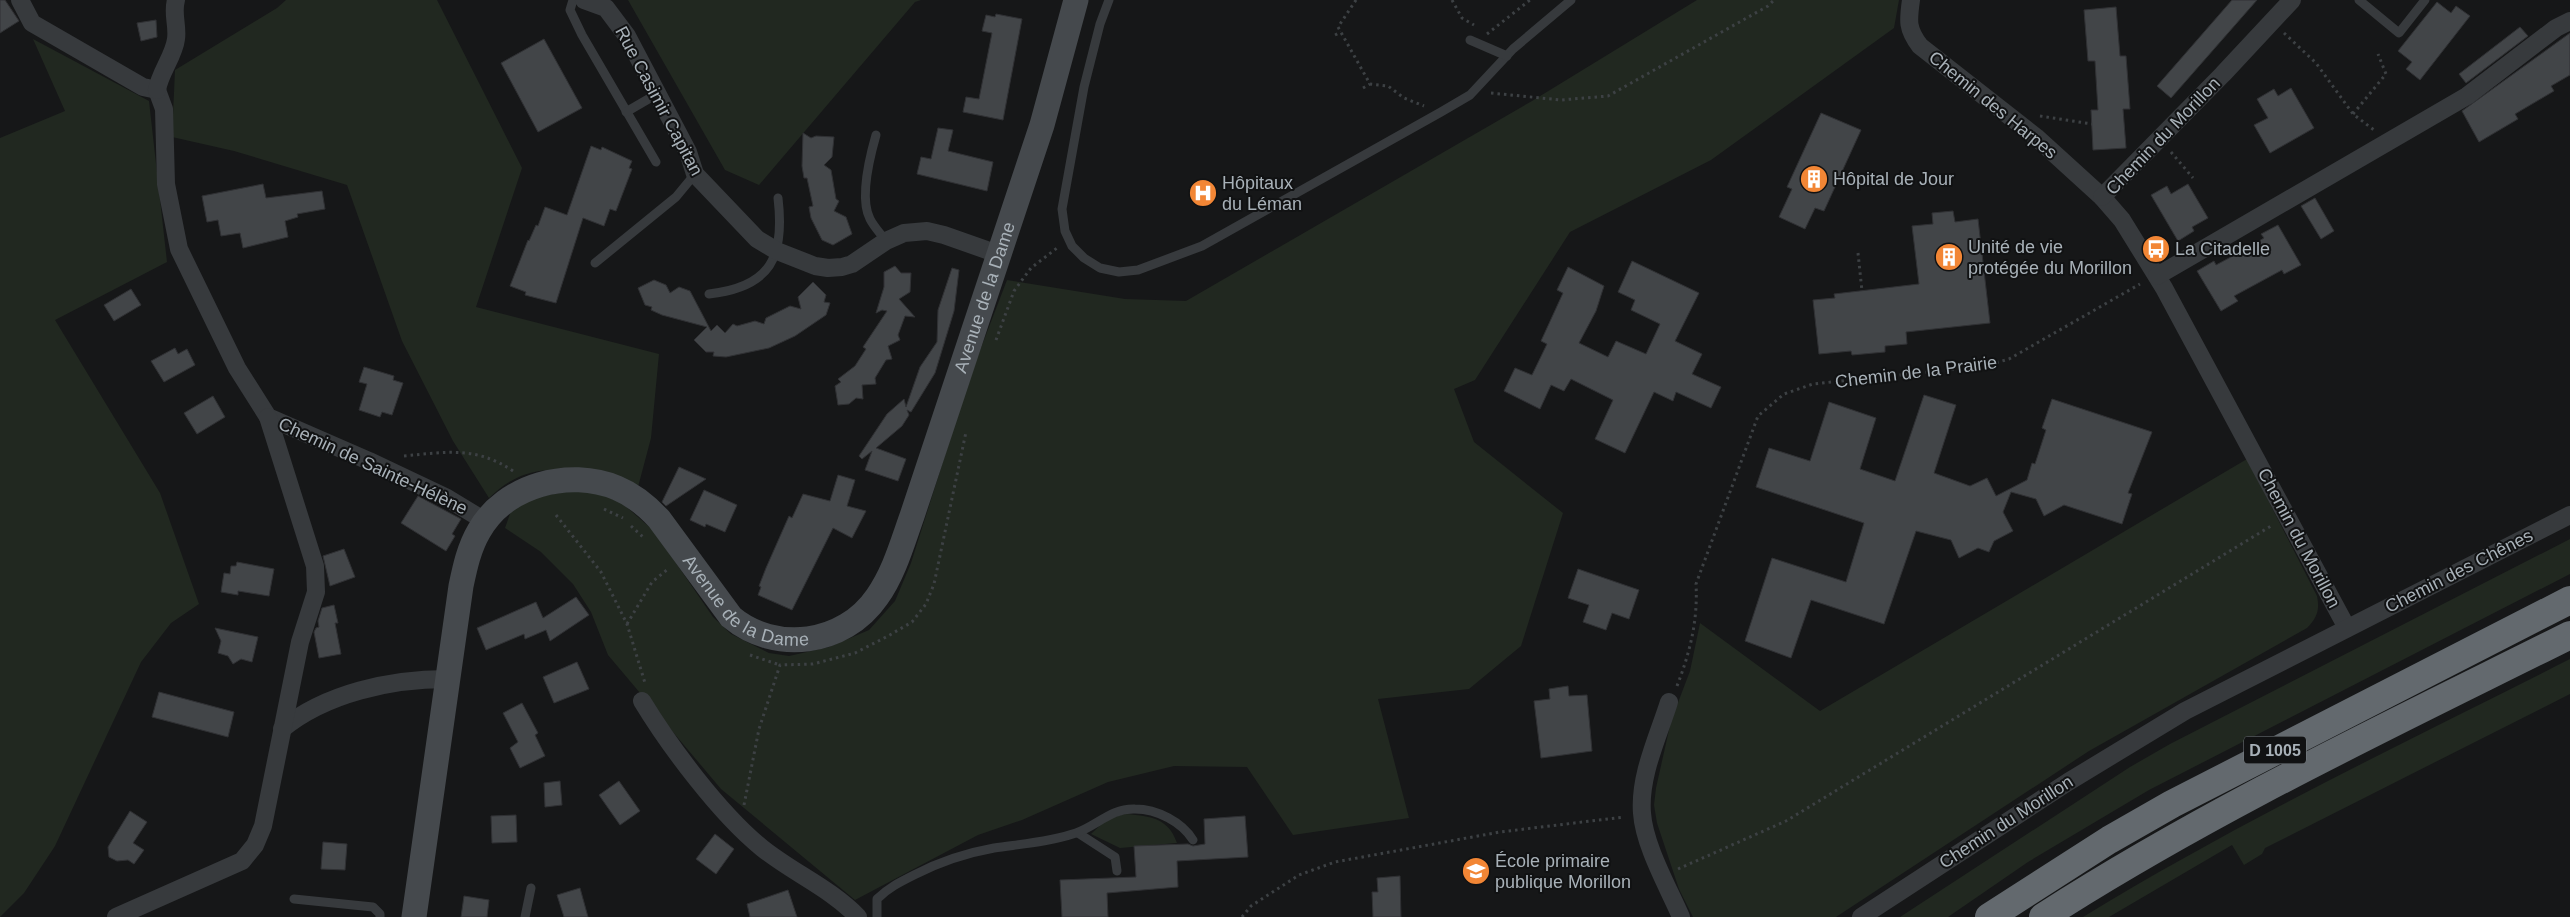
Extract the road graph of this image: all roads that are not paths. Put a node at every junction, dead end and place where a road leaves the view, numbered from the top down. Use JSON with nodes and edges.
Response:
{"nodes":[{"id":1,"x":20,"y":0,"type":"edge"},
{"id":2,"x":176,"y":0,"type":"edge"},
{"id":3,"x":573,"y":0,"type":"edge"},
{"id":4,"x":584,"y":0,"type":"edge"},
{"id":5,"x":1067,"y":0,"type":"edge"},
{"id":6,"x":1076,"y":0,"type":"edge"},
{"id":7,"x":1109,"y":0,"type":"edge"},
{"id":8,"x":1571,"y":0,"type":"edge"},
{"id":9,"x":1911,"y":0,"type":"edge"},
{"id":10,"x":2292,"y":0,"type":"edge"},
{"id":11,"x":2359,"y":0,"type":"edge"},
{"id":12,"x":2425,"y":0,"type":"edge"},
{"id":13,"x":2570,"y":21,"type":"edge"},
{"id":14,"x":1066,"y":32,"type":"junction"},
{"id":15,"x":1470,"y":40,"type":"dead end"},
{"id":16,"x":1507,"y":56,"type":"junction"},
{"id":17,"x":157,"y":90,"type":"junction"},
{"id":18,"x":657,"y":94,"type":"junction"},
{"id":19,"x":626,"y":112,"type":"junction"},
{"id":20,"x":876,"y":134,"type":"dead end"},
{"id":21,"x":656,"y":162,"type":"dead end"},
{"id":22,"x":695,"y":174,"type":"junction"},
{"id":23,"x":2102,"y":197,"type":"junction"},
{"id":24,"x":778,"y":198,"type":"dead end"},
{"id":25,"x":886,"y":241,"type":"junction"},
{"id":26,"x":777,"y":251,"type":"junction"},
{"id":27,"x":998,"y":254,"type":"junction"},
{"id":28,"x":594,"y":263,"type":"dead end"},
{"id":29,"x":2152,"y":278,"type":"junction"},
{"id":30,"x":709,"y":294,"type":"dead end"},
{"id":31,"x":268,"y":417,"type":"junction"},
{"id":32,"x":2570,"y":515,"type":"edge"},
{"id":33,"x":486,"y":521,"type":"junction"},
{"id":34,"x":2570,"y":600,"type":"edge"},
{"id":35,"x":2347,"y":628,"type":"junction"},
{"id":36,"x":2570,"y":634,"type":"edge"},
{"id":37,"x":447,"y":679,"type":"junction"},
{"id":38,"x":642,"y":700,"type":"road end"},
{"id":39,"x":1669,"y":702,"type":"road end"},
{"id":40,"x":282,"y":729,"type":"junction"},
{"id":41,"x":1078,"y":833,"type":"junction"},
{"id":42,"x":1193,"y":840,"type":"dead end"},
{"id":43,"x":1117,"y":871,"type":"dead end"},
{"id":44,"x":530,"y":888,"type":"dead end"},
{"id":45,"x":294,"y":899,"type":"dead end"},
{"id":46,"x":116,"y":917,"type":"edge"},
{"id":47,"x":380,"y":917,"type":"edge"},
{"id":48,"x":414,"y":917,"type":"edge"},
{"id":49,"x":525,"y":917,"type":"edge"},
{"id":50,"x":858,"y":917,"type":"edge"},
{"id":51,"x":877,"y":917,"type":"edge"},
{"id":52,"x":1681,"y":917,"type":"edge"},
{"id":53,"x":1861,"y":917,"type":"edge"},
{"id":54,"x":1989,"y":917,"type":"edge"},
{"id":55,"x":2043,"y":917,"type":"edge"}],
"edges":[{"from":1,"to":17,"type":"street"},
{"from":2,"to":17,"type":"street"},
{"from":3,"to":19,"type":"lane"},
{"from":4,"to":18,"type":"street","name":"Rue Casimir Capitan"},
{"from":5,"to":14,"type":"main road","name":"Avenue de la Dame"},
{"from":6,"to":14,"type":"main road","name":"Avenue de la Dame"},
{"from":7,"to":16,"type":"lane"},
{"from":8,"to":16,"type":"lane"},
{"from":9,"to":23,"type":"street","name":"Chemin des Harpes"},
{"from":10,"to":23,"type":"street","name":"Chemin du Morillon"},
{"from":11,"to":12,"type":"lane"},
{"from":13,"to":29,"type":"street"},
{"from":14,"to":27,"type":"main road","name":"Avenue de la Dame"},
{"from":15,"to":16,"type":"lane"},
{"from":17,"to":31,"type":"street","name":"Chemin de Sainte-Hélène"},
{"from":18,"to":19,"type":"lane"},
{"from":18,"to":22,"type":"street","name":"Rue Casimir Capitan"},
{"from":19,"to":21,"type":"lane"},
{"from":20,"to":25,"type":"lane"},
{"from":22,"to":26,"type":"street","name":"Rue Casimir Capitan"},
{"from":22,"to":28,"type":"lane"},
{"from":23,"to":29,"type":"street","name":"Chemin du Morillon"},
{"from":24,"to":26,"type":"lane"},
{"from":25,"to":26,"type":"street","name":"Rue Casimir Capitan"},
{"from":25,"to":27,"type":"street","name":"Rue Casimir Capitan"},
{"from":26,"to":30,"type":"lane"},
{"from":27,"to":33,"type":"main road","name":"Avenue de la Dame"},
{"from":29,"to":35,"type":"street","name":"Chemin du Morillon"},
{"from":31,"to":33,"type":"street","name":"Chemin de Sainte-Hélène"},
{"from":31,"to":40,"type":"street"},
{"from":32,"to":35,"type":"street","name":"Chemin des Chênes"},
{"from":33,"to":37,"type":"main road","name":"Avenue de la Dame"},
{"from":34,"to":54,"type":"highway","number":"D 1005"},
{"from":35,"to":53,"type":"street","name":"Chemin du Morillon"},
{"from":36,"to":55,"type":"highway","number":"D 1005"},
{"from":37,"to":40,"type":"street"},
{"from":37,"to":48,"type":"main road","name":"Avenue de la Dame"},
{"from":38,"to":50,"type":"street"},
{"from":39,"to":52,"type":"street"},
{"from":40,"to":46,"type":"street"},
{"from":41,"to":42,"type":"lane"},
{"from":41,"to":43,"type":"lane"},
{"from":41,"to":51,"type":"lane"},
{"from":44,"to":49,"type":"lane"},
{"from":45,"to":47,"type":"lane"}]}
